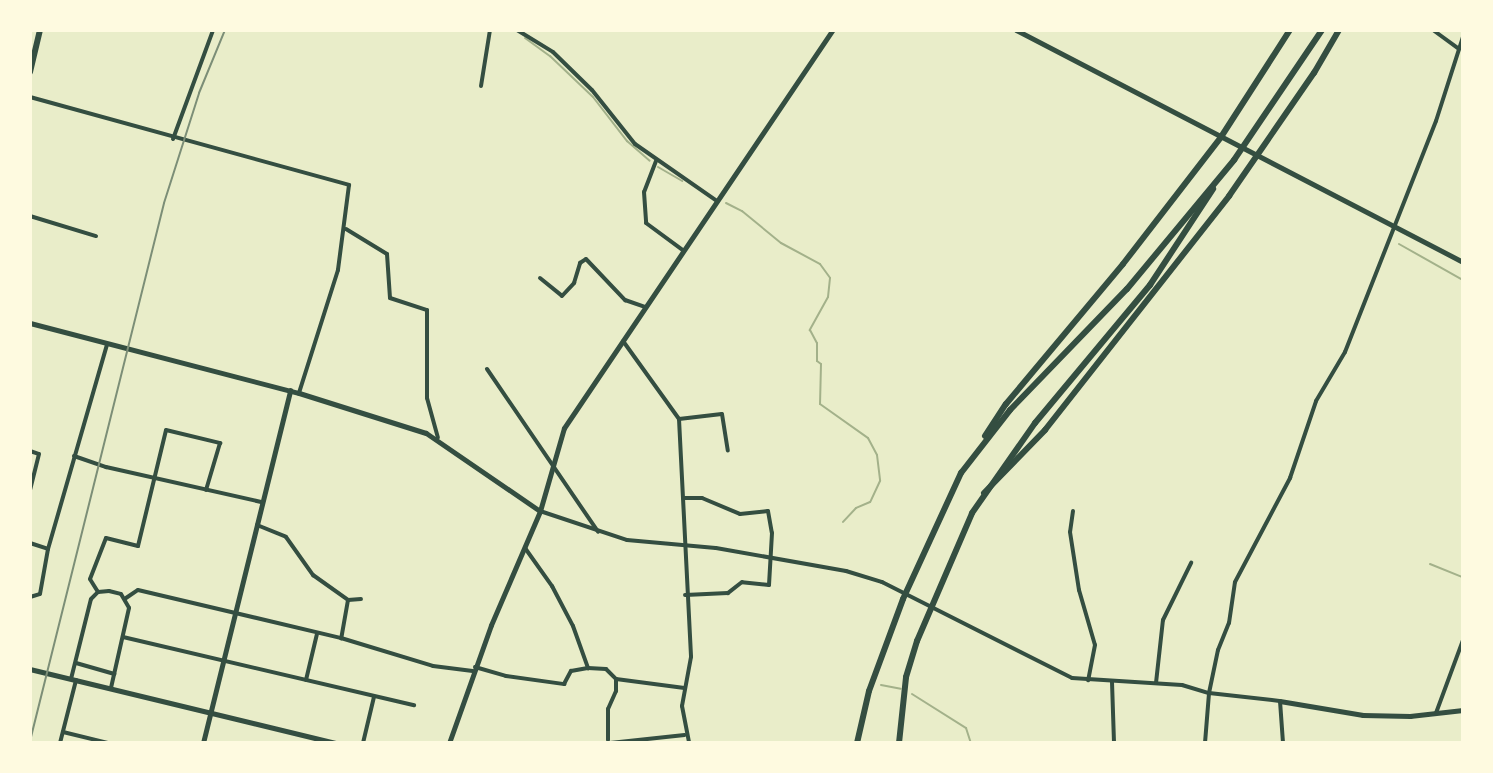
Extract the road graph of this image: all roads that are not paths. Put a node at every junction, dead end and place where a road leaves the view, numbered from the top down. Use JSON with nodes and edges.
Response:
{"nodes":[{"id":1,"x":40,"y":30,"type":"edge"},
{"id":2,"x":213,"y":30,"type":"edge"},
{"id":3,"x":490,"y":30,"type":"edge"},
{"id":4,"x":517,"y":30,"type":"edge"},
{"id":5,"x":832,"y":30,"type":"edge"},
{"id":6,"x":1016,"y":30,"type":"edge"},
{"id":7,"x":1290,"y":30,"type":"edge"},
{"id":8,"x":1322,"y":30,"type":"edge"},
{"id":9,"x":1339,"y":30,"type":"edge"},
{"id":10,"x":1433,"y":30,"type":"edge"},
{"id":11,"x":1463,"y":37,"type":"edge"},
{"id":12,"x":1459,"y":49,"type":"junction"},
{"id":13,"x":30,"y":72,"type":"edge"},
{"id":14,"x":481,"y":86,"type":"dead end"},
{"id":15,"x":30,"y":96,"type":"edge"},
{"id":16,"x":1221,"y":137,"type":"junction"},
{"id":17,"x":173,"y":139,"type":"junction"},
{"id":18,"x":1258,"y":158,"type":"junction"},
{"id":19,"x":656,"y":161,"type":"junction"},
{"id":20,"x":1221,"y":176,"type":"junction"},
{"id":21,"x":718,"y":202,"type":"junction"},
{"id":22,"x":30,"y":216,"type":"edge"},
{"id":23,"x":346,"y":229,"type":"junction"},
{"id":24,"x":1394,"y":229,"type":"junction"},
{"id":25,"x":96,"y":236,"type":"dead end"},
{"id":26,"x":684,"y":252,"type":"junction"},
{"id":27,"x":1463,"y":262,"type":"edge"},
{"id":28,"x":540,"y":278,"type":"dead end"},
{"id":29,"x":646,"y":307,"type":"junction"},
{"id":30,"x":30,"y":323,"type":"edge"},
{"id":31,"x":623,"y":341,"type":"junction"},
{"id":32,"x":107,"y":344,"type":"junction"},
{"id":33,"x":487,"y":369,"type":"dead end"},
{"id":34,"x":290,"y":391,"type":"junction"},
{"id":35,"x":299,"y":393,"type":"junction"},
{"id":36,"x":679,"y":419,"type":"junction"},
{"id":37,"x":438,"y":438,"type":"junction"},
{"id":38,"x":977,"y":449,"type":"junction"},
{"id":39,"x":30,"y":451,"type":"edge"},
{"id":40,"x":728,"y":451,"type":"dead end"},
{"id":41,"x":74,"y":456,"type":"junction"},
{"id":42,"x":553,"y":468,"type":"junction"},
{"id":43,"x":155,"y":478,"type":"junction"},
{"id":44,"x":30,"y":489,"type":"edge"},
{"id":45,"x":206,"y":490,"type":"junction"},
{"id":46,"x":984,"y":494,"type":"junction"},
{"id":47,"x":684,"y":498,"type":"junction"},
{"id":48,"x":261,"y":502,"type":"junction"},
{"id":49,"x":540,"y":511,"type":"junction"},
{"id":50,"x":1073,"y":512,"type":"dead end"},
{"id":51,"x":257,"y":525,"type":"junction"},
{"id":52,"x":598,"y":532,"type":"junction"},
{"id":53,"x":30,"y":543,"type":"edge"},
{"id":54,"x":686,"y":543,"type":"junction"},
{"id":55,"x":525,"y":548,"type":"junction"},
{"id":56,"x":48,"y":549,"type":"junction"},
{"id":57,"x":770,"y":559,"type":"junction"},
{"id":58,"x":1191,"y":563,"type":"dead end"},
{"id":59,"x":98,"y":592,"type":"junction"},
{"id":60,"x":906,"y":593,"type":"junction"},
{"id":61,"x":685,"y":595,"type":"junction"},
{"id":62,"x":30,"y":597,"type":"edge"},
{"id":63,"x":126,"y":598,"type":"junction"},
{"id":64,"x":361,"y":599,"type":"dead end"},
{"id":65,"x":348,"y":600,"type":"junction"},
{"id":66,"x":930,"y":606,"type":"junction"},
{"id":67,"x":234,"y":612,"type":"junction"},
{"id":68,"x":317,"y":634,"type":"junction"},
{"id":69,"x":123,"y":637,"type":"junction"},
{"id":70,"x":341,"y":639,"type":"junction"},
{"id":71,"x":1463,"y":640,"type":"edge"},
{"id":72,"x":223,"y":660,"type":"junction"},
{"id":73,"x":76,"y":663,"type":"junction"},
{"id":74,"x":588,"y":668,"type":"junction"},
{"id":75,"x":30,"y":669,"type":"edge"},
{"id":76,"x":474,"y":669,"type":"junction"},
{"id":77,"x":114,"y":674,"type":"junction"},
{"id":78,"x":616,"y":679,"type":"junction"},
{"id":79,"x":74,"y":680,"type":"junction"},
{"id":80,"x":306,"y":680,"type":"junction"},
{"id":81,"x":1088,"y":680,"type":"junction"},
{"id":82,"x":1112,"y":682,"type":"junction"},
{"id":83,"x":1156,"y":683,"type":"junction"},
{"id":84,"x":111,"y":688,"type":"junction"},
{"id":85,"x":684,"y":688,"type":"junction"},
{"id":86,"x":1209,"y":693,"type":"junction"},
{"id":87,"x":374,"y":697,"type":"junction"},
{"id":88,"x":1280,"y":701,"type":"junction"},
{"id":89,"x":414,"y":705,"type":"dead end"},
{"id":90,"x":1463,"y":710,"type":"edge"},
{"id":91,"x":211,"y":713,"type":"junction"},
{"id":92,"x":1436,"y":713,"type":"junction"},
{"id":93,"x":63,"y":732,"type":"junction"},
{"id":94,"x":685,"y":735,"type":"junction"},
{"id":95,"x":609,"y":742,"type":"edge"},
{"id":96,"x":60,"y":743,"type":"edge"},
{"id":97,"x":108,"y":743,"type":"edge"},
{"id":98,"x":203,"y":743,"type":"edge"},
{"id":99,"x":335,"y":743,"type":"edge"},
{"id":100,"x":363,"y":743,"type":"edge"},
{"id":101,"x":449,"y":743,"type":"edge"},
{"id":102,"x":689,"y":743,"type":"edge"},
{"id":103,"x":857,"y":743,"type":"edge"},
{"id":104,"x":899,"y":743,"type":"edge"},
{"id":105,"x":1114,"y":743,"type":"edge"},
{"id":106,"x":1205,"y":743,"type":"edge"},
{"id":107,"x":1283,"y":743,"type":"edge"}],
"edges":[{"from":1,"to":13,"type":"main road"},
{"from":2,"to":17,"type":"street"},
{"from":3,"to":14,"type":"street"},
{"from":4,"to":19,"type":"street"},
{"from":5,"to":21,"type":"main road"},
{"from":6,"to":16,"type":"main road"},
{"from":7,"to":16,"type":"main road"},
{"from":8,"to":20,"type":"main road"},
{"from":9,"to":18,"type":"main road"},
{"from":10,"to":12,"type":"street"},
{"from":11,"to":12,"type":"street"},
{"from":12,"to":24,"type":"street"},
{"from":15,"to":17,"type":"street"},
{"from":16,"to":18,"type":"main road"},
{"from":16,"to":38,"type":"main road"},
{"from":17,"to":23,"type":"street"},
{"from":18,"to":24,"type":"main road"},
{"from":18,"to":46,"type":"main road"},
{"from":19,"to":21,"type":"street"},
{"from":19,"to":26,"type":"street"},
{"from":20,"to":38,"type":"main road"},
{"from":20,"to":46,"type":"main road"},
{"from":21,"to":26,"type":"main road"},
{"from":22,"to":25,"type":"street"},
{"from":23,"to":35,"type":"street"},
{"from":23,"to":37,"type":"street"},
{"from":24,"to":27,"type":"main road"},
{"from":24,"to":86,"type":"street"},
{"from":26,"to":29,"type":"main road"},
{"from":28,"to":29,"type":"street"},
{"from":29,"to":31,"type":"main road"},
{"from":30,"to":32,"type":"main road"},
{"from":31,"to":36,"type":"street"},
{"from":31,"to":42,"type":"main road"},
{"from":32,"to":34,"type":"main road"},
{"from":32,"to":41,"type":"street"},
{"from":33,"to":42,"type":"street"},
{"from":34,"to":35,"type":"main road"},
{"from":34,"to":48,"type":"street"},
{"from":35,"to":37,"type":"main road"},
{"from":36,"to":40,"type":"street"},
{"from":36,"to":47,"type":"street"},
{"from":37,"to":49,"type":"main road"},
{"from":38,"to":60,"type":"main road"},
{"from":39,"to":44,"type":"street"},
{"from":41,"to":43,"type":"street"},
{"from":41,"to":56,"type":"street"},
{"from":42,"to":49,"type":"main road"},
{"from":42,"to":52,"type":"street"},
{"from":43,"to":45,"type":"street"},
{"from":43,"to":45,"type":"street"},
{"from":43,"to":59,"type":"street"},
{"from":45,"to":48,"type":"street"},
{"from":46,"to":66,"type":"main road"},
{"from":47,"to":54,"type":"street"},
{"from":47,"to":57,"type":"street"},
{"from":48,"to":51,"type":"street"},
{"from":49,"to":52,"type":"street"},
{"from":49,"to":55,"type":"main road"},
{"from":50,"to":81,"type":"street"},
{"from":51,"to":65,"type":"street"},
{"from":51,"to":67,"type":"street"},
{"from":52,"to":54,"type":"street"},
{"from":53,"to":56,"type":"street"},
{"from":54,"to":57,"type":"street"},
{"from":54,"to":61,"type":"street"},
{"from":55,"to":74,"type":"street"},
{"from":55,"to":76,"type":"main road"},
{"from":56,"to":62,"type":"street"},
{"from":57,"to":60,"type":"street"},
{"from":57,"to":61,"type":"street"},
{"from":58,"to":83,"type":"street"},
{"from":59,"to":63,"type":"street"},
{"from":59,"to":73,"type":"street"},
{"from":60,"to":66,"type":"street"},
{"from":60,"to":103,"type":"main road"},
{"from":61,"to":85,"type":"street"},
{"from":63,"to":67,"type":"street"},
{"from":63,"to":69,"type":"street"},
{"from":64,"to":65,"type":"street"},
{"from":65,"to":70,"type":"street"},
{"from":66,"to":81,"type":"street"},
{"from":66,"to":104,"type":"main road"},
{"from":67,"to":68,"type":"street"},
{"from":67,"to":72,"type":"street"},
{"from":68,"to":70,"type":"street"},
{"from":68,"to":80,"type":"street"},
{"from":69,"to":72,"type":"street"},
{"from":69,"to":77,"type":"street"},
{"from":70,"to":76,"type":"street"},
{"from":71,"to":92,"type":"street"},
{"from":72,"to":80,"type":"street"},
{"from":72,"to":91,"type":"street"},
{"from":73,"to":77,"type":"street"},
{"from":73,"to":79,"type":"street"},
{"from":74,"to":76,"type":"street"},
{"from":74,"to":78,"type":"street"},
{"from":75,"to":79,"type":"street"},
{"from":76,"to":101,"type":"main road"},
{"from":77,"to":84,"type":"street"},
{"from":78,"to":85,"type":"street"},
{"from":78,"to":95,"type":"street"},
{"from":79,"to":84,"type":"street"},
{"from":79,"to":93,"type":"street"},
{"from":80,"to":87,"type":"street"},
{"from":81,"to":82,"type":"street"},
{"from":82,"to":83,"type":"street"},
{"from":82,"to":105,"type":"street"},
{"from":83,"to":86,"type":"street"},
{"from":84,"to":91,"type":"street"},
{"from":85,"to":94,"type":"street"},
{"from":86,"to":88,"type":"street"},
{"from":86,"to":106,"type":"street"},
{"from":87,"to":89,"type":"street"},
{"from":87,"to":100,"type":"street"},
{"from":88,"to":92,"type":"street"},
{"from":88,"to":107,"type":"street"},
{"from":90,"to":92,"type":"street"},
{"from":91,"to":98,"type":"street"},
{"from":91,"to":99,"type":"street"},
{"from":93,"to":96,"type":"street"},
{"from":93,"to":97,"type":"street"},
{"from":94,"to":95,"type":"street"},
{"from":94,"to":102,"type":"street"}]}
